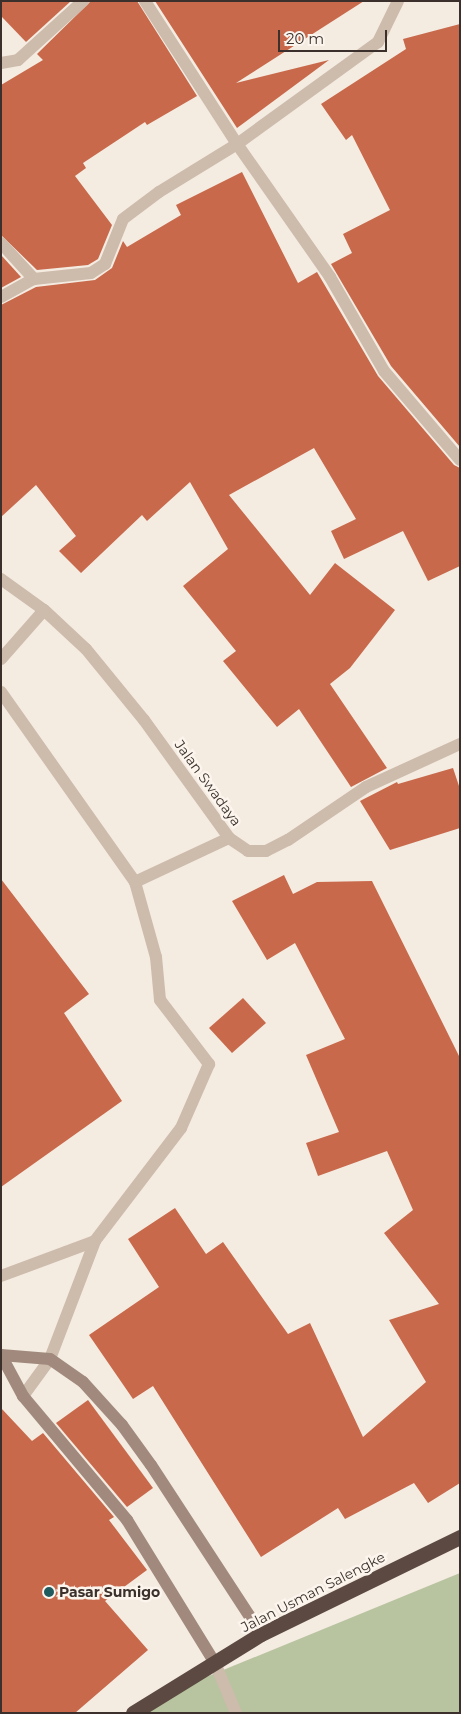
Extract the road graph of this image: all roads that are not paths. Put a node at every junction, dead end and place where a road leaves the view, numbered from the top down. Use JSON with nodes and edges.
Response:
{"nodes":[{"id":1,"x":82,"y":1,"type":"edge"},
{"id":2,"x":145,"y":1,"type":"edge"},
{"id":3,"x":398,"y":1,"type":"edge"},
{"id":4,"x":1,"y":63,"type":"edge"},
{"id":5,"x":237,"y":144,"type":"junction"},
{"id":6,"x":1,"y":244,"type":"edge"},
{"id":7,"x":34,"y":279,"type":"junction"},
{"id":8,"x":1,"y":297,"type":"edge"},
{"id":9,"x":460,"y":460,"type":"edge"},
{"id":10,"x":1,"y":580,"type":"edge"},
{"id":11,"x":44,"y":610,"type":"junction"},
{"id":12,"x":1,"y":659,"type":"edge"},
{"id":13,"x":1,"y":692,"type":"edge"},
{"id":14,"x":460,"y":744,"type":"edge"},
{"id":15,"x":229,"y":838,"type":"junction"},
{"id":16,"x":135,"y":882,"type":"junction"},
{"id":17,"x":96,"y":1241,"type":"junction"},
{"id":18,"x":1,"y":1276,"type":"edge"},
{"id":19,"x":50,"y":1360,"type":"junction"},
{"id":20,"x":23,"y":1396,"type":"junction"},
{"id":21,"x":460,"y":1537,"type":"edge"},
{"id":22,"x":261,"y":1634,"type":"junction"},
{"id":23,"x":216,"y":1663,"type":"junction"},
{"id":24,"x":133,"y":1713,"type":"edge"},
{"id":25,"x":236,"y":1713,"type":"edge"}],
"edges":[{"from":1,"to":4,"type":"street"},
{"from":2,"to":5,"type":"street"},
{"from":3,"to":5,"type":"street"},
{"from":5,"to":7,"type":"street"},
{"from":5,"to":9,"type":"street"},
{"from":6,"to":7,"type":"street"},
{"from":7,"to":8,"type":"street"},
{"from":10,"to":11,"type":"street","name":"Jalan Swadaya"},
{"from":11,"to":12,"type":"street"},
{"from":11,"to":15,"type":"street","name":"Jalan Swadaya"},
{"from":13,"to":16,"type":"street"},
{"from":14,"to":15,"type":"street","name":"Jalan Swadaya"},
{"from":15,"to":16,"type":"street"},
{"from":16,"to":17,"type":"street"},
{"from":17,"to":18,"type":"street"},
{"from":17,"to":19,"type":"street"},
{"from":19,"to":20,"type":"street"},
{"from":19,"to":20,"type":"street"},
{"from":19,"to":22,"type":"street"},
{"from":20,"to":23,"type":"street"},
{"from":21,"to":22,"type":"highway","name":"Jalan Usman Salengke"},
{"from":22,"to":23,"type":"highway","name":"Jalan Usman Salengke"},
{"from":23,"to":24,"type":"highway","name":"Jalan Usman Salengke"},
{"from":23,"to":25,"type":"street"}]}
